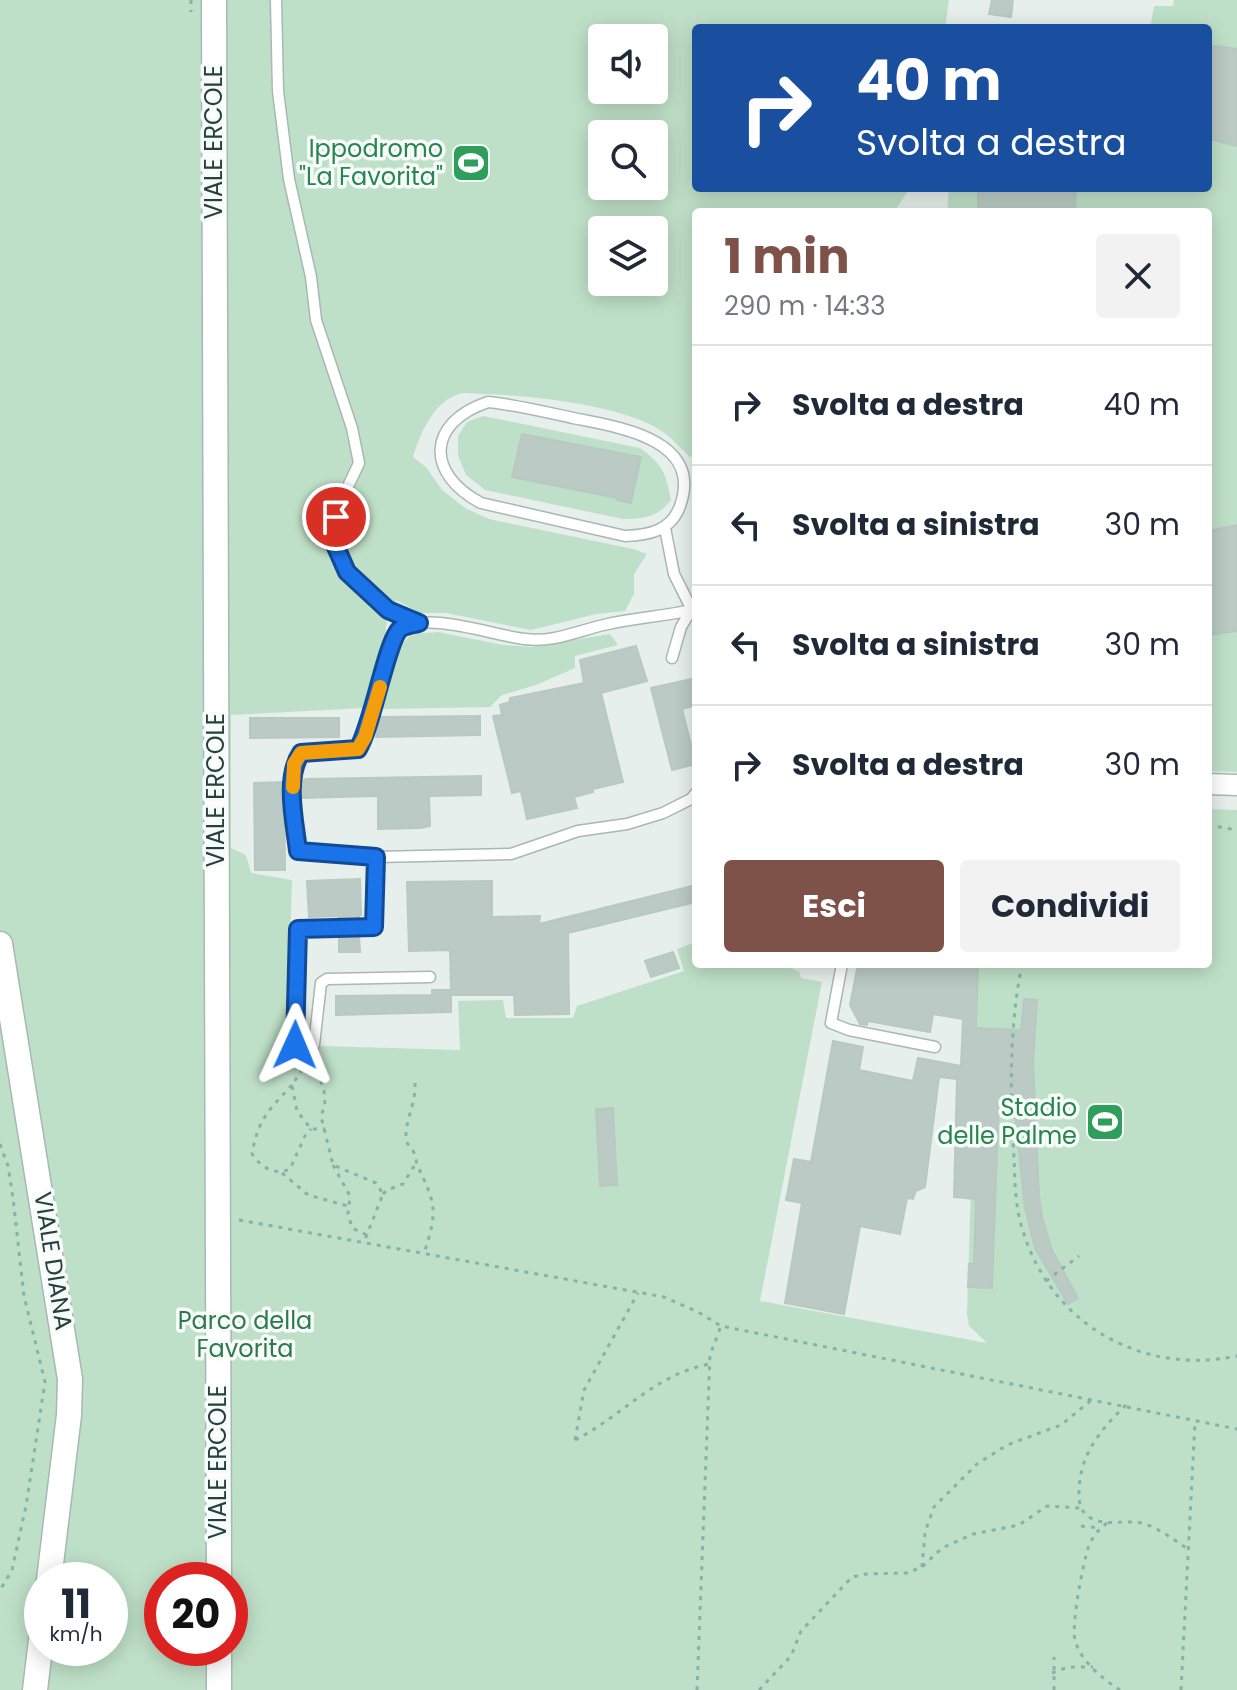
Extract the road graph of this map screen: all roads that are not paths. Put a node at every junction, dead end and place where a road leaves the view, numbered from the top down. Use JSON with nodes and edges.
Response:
{"nodes":[{"id":1,"x":214,"y":0,"type":"edge"},
{"id":2,"x":276,"y":0,"type":"edge"},
{"id":3,"x":692,"y":469,"type":"edge"},
{"id":4,"x":683,"y":472,"type":"junction"},
{"id":5,"x":665,"y":528,"type":"junction"},
{"id":6,"x":692,"y":603,"type":"edge"},
{"id":7,"x":692,"y":606,"type":"edge"},
{"id":8,"x":692,"y":609,"type":"edge"},
{"id":9,"x":419,"y":623,"type":"junction"},
{"id":10,"x":672,"y":658,"type":"dead end"},
{"id":11,"x":1212,"y":784,"type":"edge"},
{"id":12,"x":1237,"y":785,"type":"edge"},
{"id":13,"x":692,"y":798,"type":"edge"},
{"id":14,"x":376,"y":857,"type":"junction"},
{"id":15,"x":0,"y":944,"type":"edge"},
{"id":16,"x":841,"y":968,"type":"edge"},
{"id":17,"x":430,"y":977,"type":"dead end"},
{"id":18,"x":295,"y":1045,"type":"road end"},
{"id":19,"x":314,"y":1045,"type":"dead end"},
{"id":20,"x":935,"y":1047,"type":"dead end"},
{"id":21,"x":46,"y":1562,"type":"edge"},
{"id":22,"x":219,"y":1562,"type":"edge"},
{"id":23,"x":36,"y":1666,"type":"edge"},
{"id":24,"x":219,"y":1666,"type":"edge"},
{"id":25,"x":35,"y":1690,"type":"edge"},
{"id":26,"x":219,"y":1690,"type":"edge"}],
"edges":[{"from":1,"to":22,"type":"street","name":"VIALE ERCOLE"},
{"from":2,"to":9,"type":"lane"},
{"from":3,"to":4,"type":"lane"},
{"from":4,"to":5,"type":"lane"},
{"from":4,"to":5,"type":"lane"},
{"from":5,"to":6,"type":"lane"},
{"from":7,"to":9,"type":"lane"},
{"from":8,"to":10,"type":"lane"},
{"from":9,"to":14,"type":"lane"},
{"from":11,"to":12,"type":"street"},
{"from":13,"to":14,"type":"lane"},
{"from":14,"to":18,"type":"lane"},
{"from":15,"to":21,"type":"street","name":"VIALE DIANA"},
{"from":16,"to":20,"type":"lane"},
{"from":17,"to":19,"type":"lane"},
{"from":23,"to":25,"type":"street"},
{"from":24,"to":26,"type":"street"}]}
